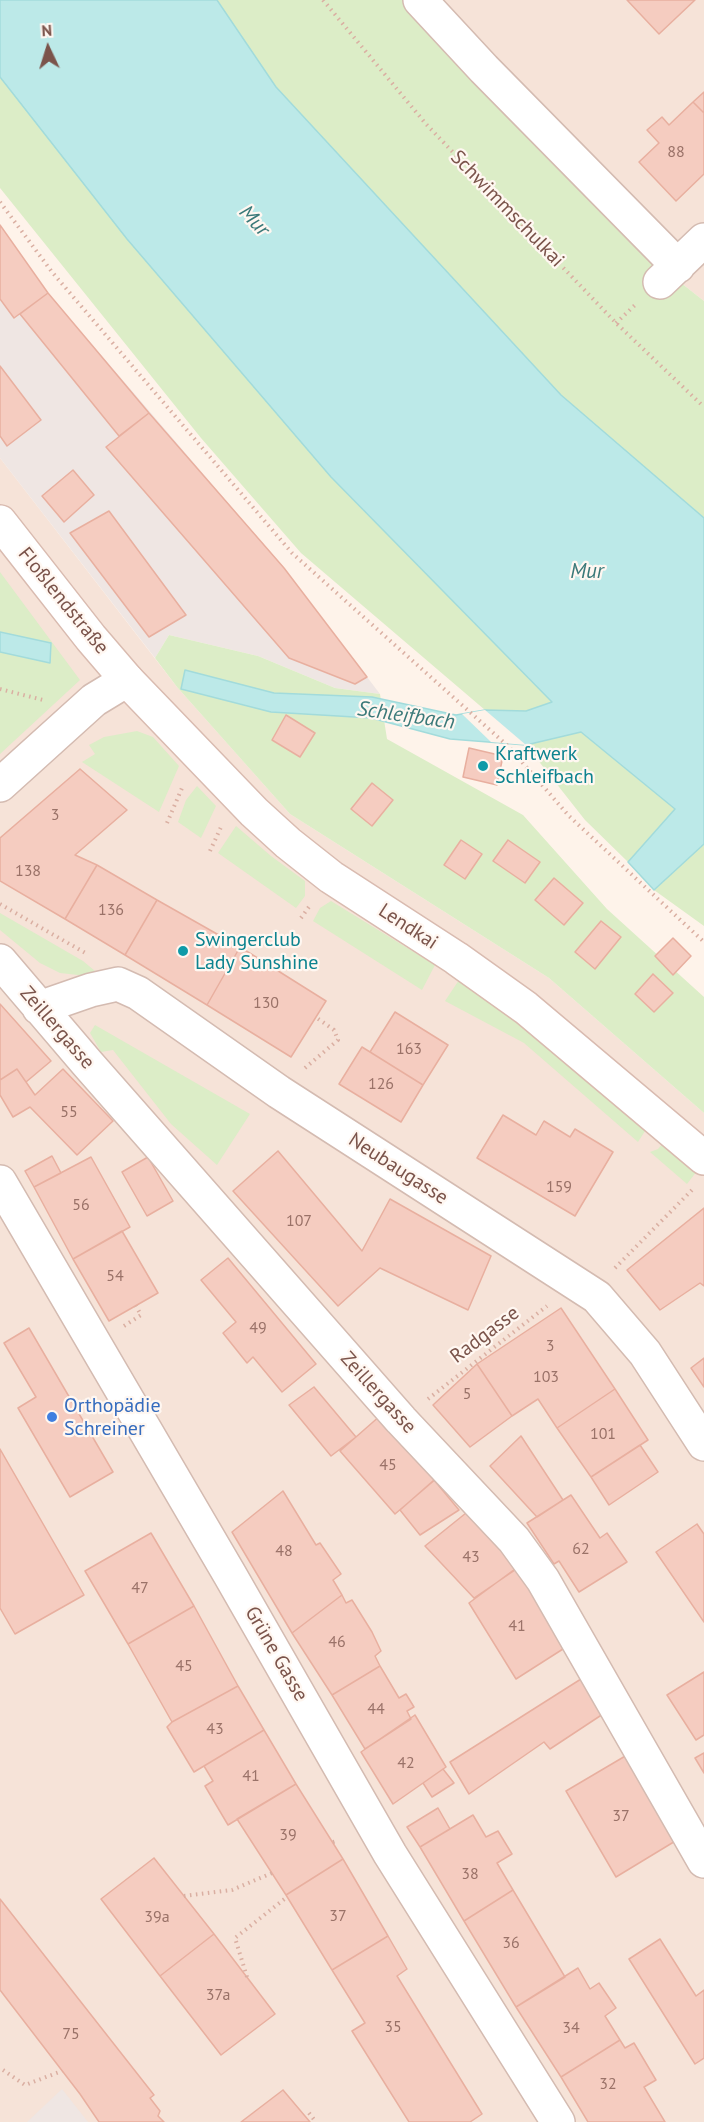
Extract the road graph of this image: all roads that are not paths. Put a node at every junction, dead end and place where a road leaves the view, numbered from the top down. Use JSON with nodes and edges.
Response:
{"nodes":[{"id":1,"x":420,"y":0,"type":"edge"},
{"id":2,"x":704,"y":240,"type":"edge"},
{"id":3,"x":0,"y":522,"type":"edge"},
{"id":4,"x":127,"y":680,"type":"junction"},
{"id":5,"x":0,"y":785,"type":"edge"},
{"id":6,"x":0,"y":961,"type":"edge"},
{"id":7,"x":39,"y":1008,"type":"junction"},
{"id":8,"x":699,"y":1172,"type":"edge"},
{"id":9,"x":0,"y":1182,"type":"edge"},
{"id":10,"x":704,"y":1444,"type":"edge"},
{"id":11,"x":704,"y":1861,"type":"edge"},
{"id":12,"x":558,"y":2122,"type":"edge"}],
"edges":[{"from":1,"to":2,"type":"street"},
{"from":3,"to":4,"type":"street","name":"Floßlendstraße"},
{"from":4,"to":5,"type":"street"},
{"from":4,"to":8,"type":"street","name":"Lendkai"},
{"from":6,"to":7,"type":"street","name":"Zeillergasse"},
{"from":7,"to":10,"type":"street","name":"Neubaugasse"},
{"from":7,"to":11,"type":"street","name":"Zeillergasse"},
{"from":9,"to":12,"type":"street","name":"Grüne Gasse"}]}
